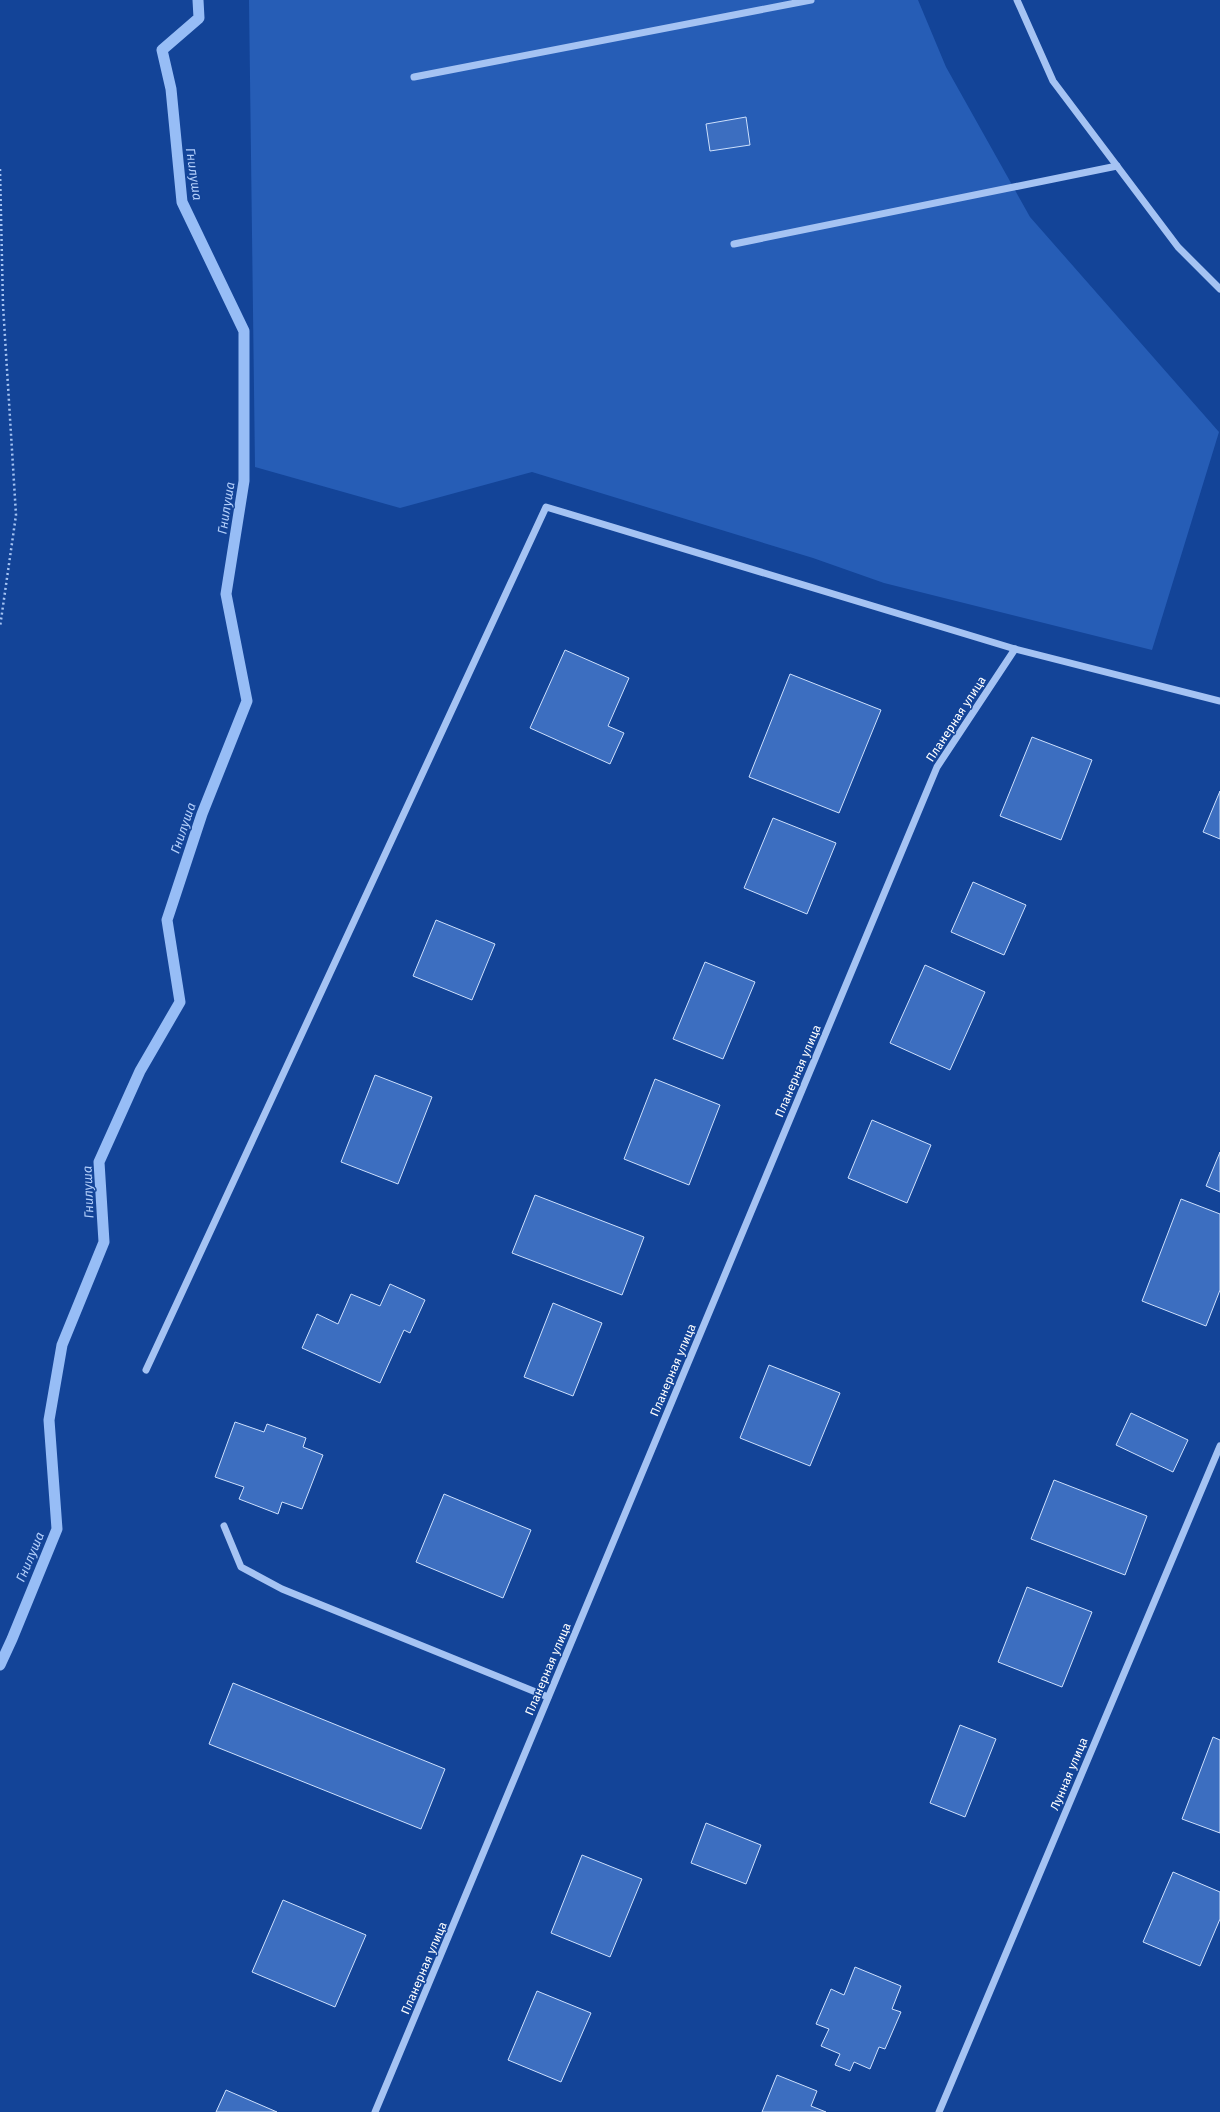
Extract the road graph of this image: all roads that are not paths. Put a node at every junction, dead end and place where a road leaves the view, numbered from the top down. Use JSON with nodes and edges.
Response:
{"nodes":[{"id":1,"x":811,"y":0,"type":"edge"},
{"id":2,"x":1017,"y":0,"type":"edge"},
{"id":3,"x":414,"y":77,"type":"dead end"},
{"id":4,"x":1117,"y":166,"type":"junction"},
{"id":5,"x":734,"y":244,"type":"dead end"},
{"id":6,"x":1220,"y":289,"type":"edge"},
{"id":7,"x":1015,"y":649,"type":"junction"},
{"id":8,"x":1220,"y":701,"type":"edge"},
{"id":9,"x":146,"y":1370,"type":"dead end"},
{"id":10,"x":1220,"y":1446,"type":"edge"},
{"id":11,"x":224,"y":1526,"type":"dead end"},
{"id":12,"x":548,"y":1697,"type":"junction"},
{"id":13,"x":376,"y":2112,"type":"edge"},
{"id":14,"x":939,"y":2112,"type":"edge"}],
"edges":[{"from":1,"to":3,"type":"street"},
{"from":2,"to":4,"type":"street"},
{"from":4,"to":5,"type":"street"},
{"from":4,"to":6,"type":"street"},
{"from":7,"to":8,"type":"street"},
{"from":7,"to":9,"type":"street"},
{"from":7,"to":12,"type":"street","name":"Планерная улица"},
{"from":10,"to":14,"type":"street","name":"Лунная улица"},
{"from":11,"to":12,"type":"street"},
{"from":12,"to":13,"type":"street","name":"Планерная улица"}]}
